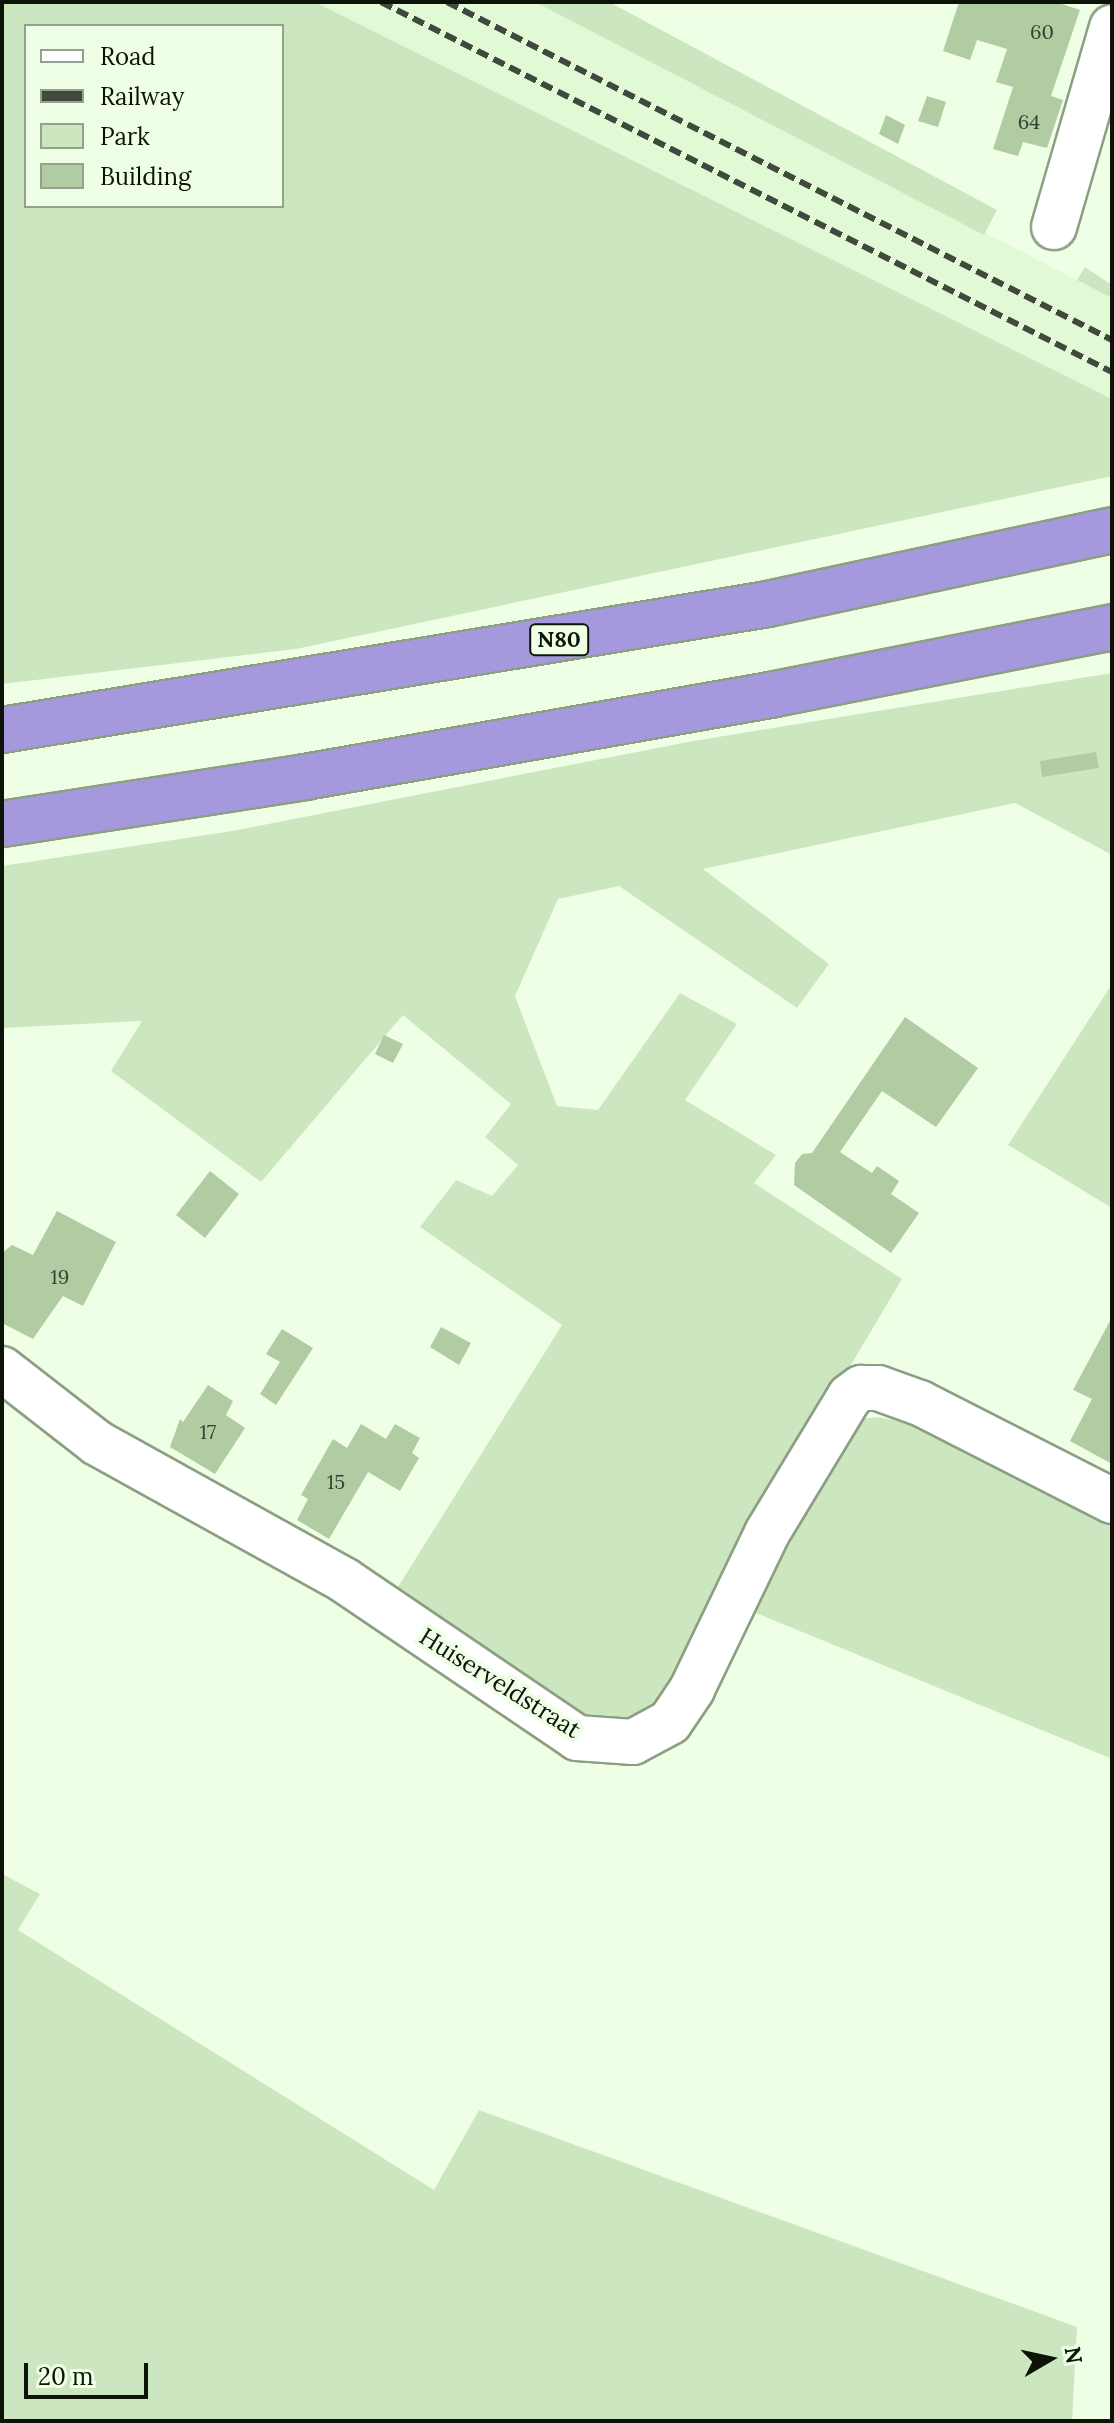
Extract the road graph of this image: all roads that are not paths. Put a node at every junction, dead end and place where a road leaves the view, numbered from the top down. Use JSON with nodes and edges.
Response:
{"nodes":[{"id":1,"x":1112,"y":27,"type":"edge"},
{"id":2,"x":1054,"y":227,"type":"dead end"},
{"id":3,"x":1112,"y":530,"type":"edge"},
{"id":4,"x":1112,"y":627,"type":"edge"},
{"id":5,"x":2,"y":730,"type":"edge"},
{"id":6,"x":2,"y":824,"type":"edge"},
{"id":7,"x":2,"y":1369,"type":"edge"},
{"id":8,"x":1112,"y":1501,"type":"edge"}],
"edges":[{"from":1,"to":2,"type":"street"},
{"from":3,"to":5,"type":"highway","number":"N80"},
{"from":4,"to":6,"type":"highway"},
{"from":7,"to":8,"type":"street","name":"Huiserveldstraat"}]}
